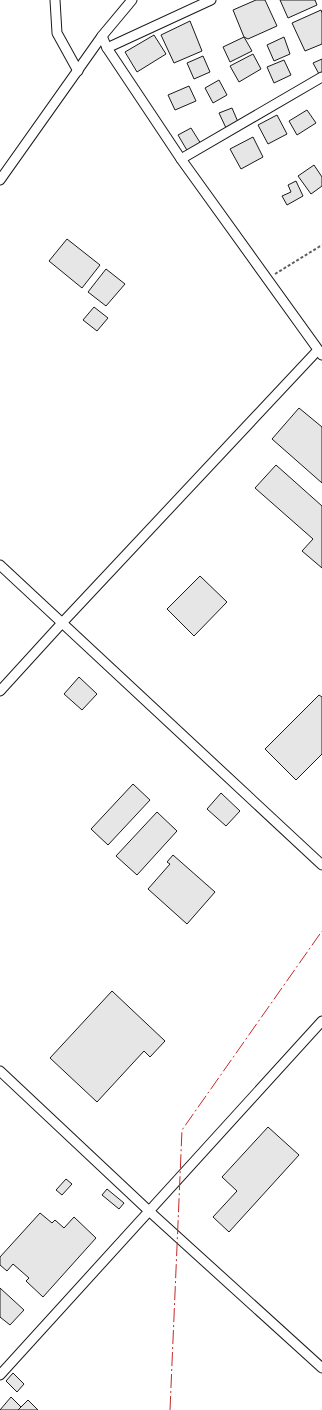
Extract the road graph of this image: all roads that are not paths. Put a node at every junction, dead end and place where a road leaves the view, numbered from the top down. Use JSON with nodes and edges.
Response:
{"nodes":[{"id":1,"x":55,"y":0,"type":"edge"},
{"id":2,"x":132,"y":0,"type":"edge"},
{"id":3,"x":211,"y":0,"type":"edge"},
{"id":4,"x":102,"y":36,"type":"junction"},
{"id":5,"x":107,"y":48,"type":"junction"},
{"id":6,"x":78,"y":71,"type":"junction"},
{"id":7,"x":322,"y":77,"type":"edge"},
{"id":8,"x":181,"y":159,"type":"junction"},
{"id":9,"x":0,"y":180,"type":"edge"},
{"id":10,"x":320,"y":352,"type":"edge"},
{"id":11,"x":0,"y":565,"type":"edge"},
{"id":12,"x":62,"y":623,"type":"junction"},
{"id":13,"x":0,"y":691,"type":"edge"},
{"id":14,"x":322,"y":864,"type":"edge"},
{"id":15,"x":322,"y":1021,"type":"edge"},
{"id":16,"x":0,"y":1072,"type":"edge"},
{"id":17,"x":149,"y":1211,"type":"junction"},
{"id":18,"x":322,"y":1368,"type":"edge"},
{"id":19,"x":0,"y":1375,"type":"edge"}],
"edges":[{"from":1,"to":6,"type":"street"},
{"from":2,"to":4,"type":"street"},
{"from":3,"to":5,"type":"street"},
{"from":4,"to":5,"type":"street"},
{"from":4,"to":6,"type":"street"},
{"from":5,"to":8,"type":"street"},
{"from":6,"to":9,"type":"street"},
{"from":7,"to":8,"type":"street"},
{"from":8,"to":10,"type":"street"},
{"from":10,"to":12,"type":"street"},
{"from":11,"to":12,"type":"street"},
{"from":12,"to":13,"type":"street"},
{"from":12,"to":14,"type":"street"},
{"from":15,"to":17,"type":"street"},
{"from":16,"to":17,"type":"street"},
{"from":17,"to":18,"type":"street"},
{"from":17,"to":19,"type":"street"}]}
